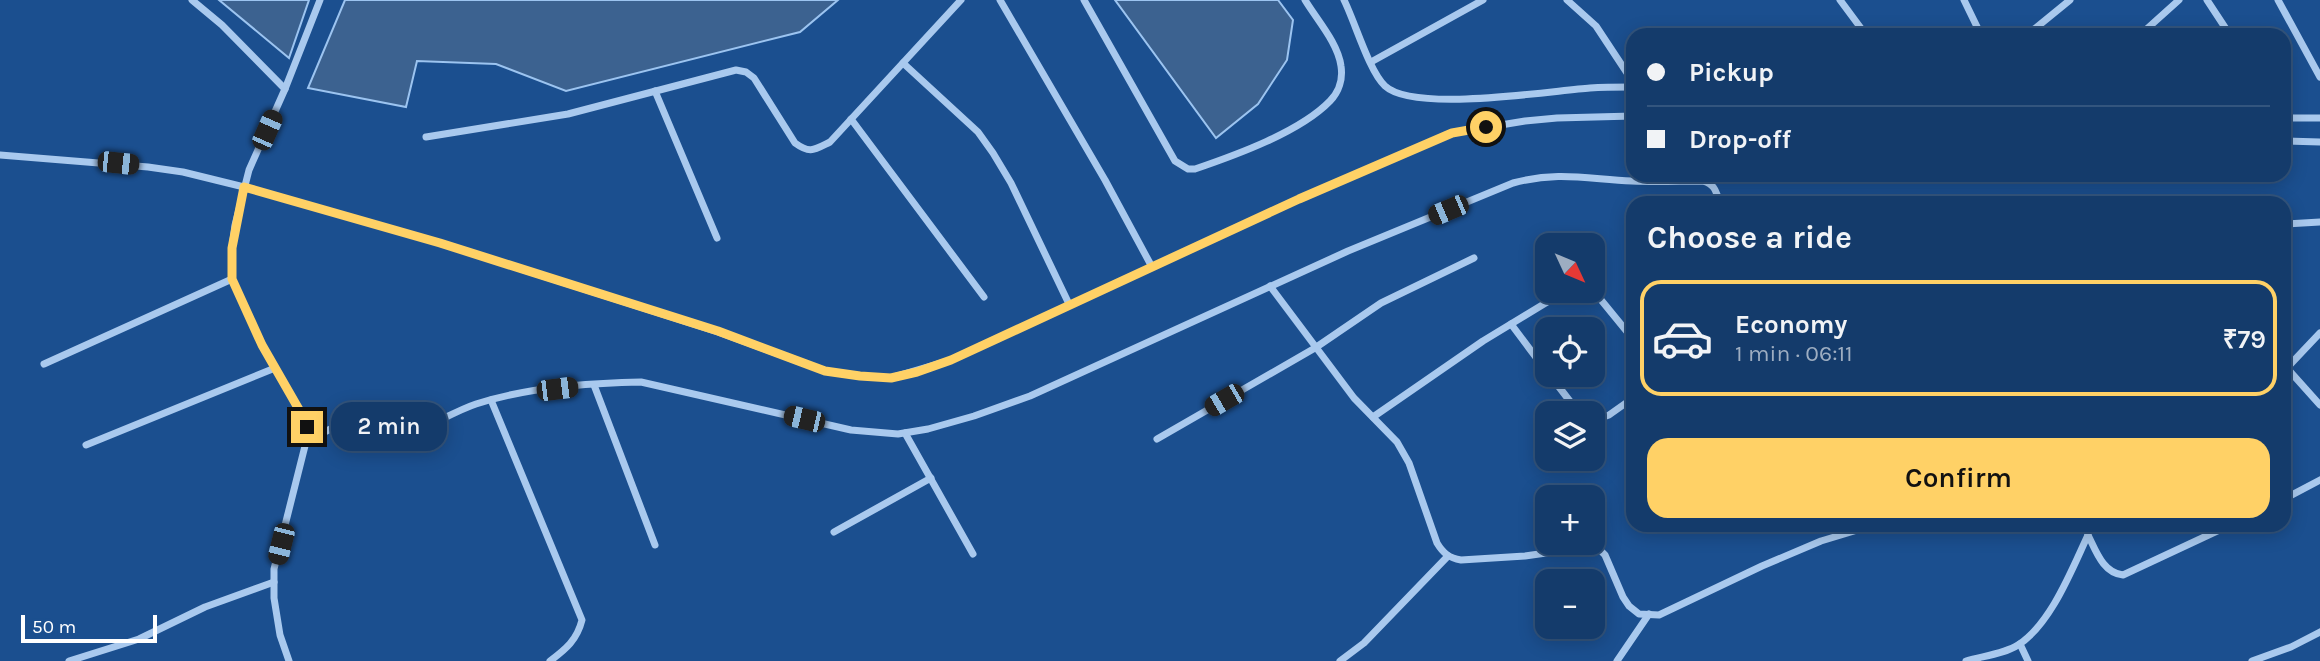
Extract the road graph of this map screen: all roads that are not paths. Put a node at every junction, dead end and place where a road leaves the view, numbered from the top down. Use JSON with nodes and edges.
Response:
{"nodes":[{"id":1,"x":192,"y":0,"type":"edge"},
{"id":2,"x":320,"y":0,"type":"edge"},
{"id":3,"x":961,"y":0,"type":"edge"},
{"id":4,"x":1000,"y":0,"type":"edge"},
{"id":5,"x":1084,"y":0,"type":"edge"},
{"id":6,"x":1306,"y":0,"type":"edge"},
{"id":7,"x":1345,"y":0,"type":"edge"},
{"id":8,"x":1483,"y":0,"type":"edge"},
{"id":9,"x":1567,"y":0,"type":"edge"},
{"id":10,"x":1840,"y":0,"type":"edge"},
{"id":11,"x":1964,"y":0,"type":"edge"},
{"id":12,"x":2070,"y":0,"type":"edge"},
{"id":13,"x":2179,"y":0,"type":"edge"},
{"id":14,"x":2207,"y":0,"type":"edge"},
{"id":15,"x":2278,"y":0,"type":"edge"},
{"id":16,"x":1861,"y":28,"type":"edge"},
{"id":17,"x":1978,"y":28,"type":"edge"},
{"id":18,"x":2035,"y":28,"type":"edge"},
{"id":19,"x":2148,"y":28,"type":"edge"},
{"id":20,"x":2225,"y":28,"type":"edge"},
{"id":21,"x":1371,"y":62,"type":"junction"},
{"id":22,"x":903,"y":63,"type":"junction"},
{"id":23,"x":1626,"y":71,"type":"edge"},
{"id":24,"x":2320,"y":77,"type":"edge"},
{"id":25,"x":1626,"y":87,"type":"edge"},
{"id":26,"x":285,"y":89,"type":"junction"},
{"id":27,"x":655,"y":91,"type":"junction"},
{"id":28,"x":1626,"y":116,"type":"edge"},
{"id":29,"x":2291,"y":117,"type":"edge"},
{"id":30,"x":2320,"y":118,"type":"edge"},
{"id":31,"x":851,"y":119,"type":"junction"},
{"id":32,"x":426,"y":137,"type":"dead end"},
{"id":33,"x":2291,"y":141,"type":"edge"},
{"id":34,"x":2320,"y":142,"type":"edge"},
{"id":35,"x":0,"y":155,"type":"edge"},
{"id":36,"x":1626,"y":180,"type":"edge"},
{"id":37,"x":1706,"y":182,"type":"edge"},
{"id":38,"x":245,"y":183,"type":"junction"},
{"id":39,"x":1718,"y":196,"type":"edge"},
{"id":40,"x":2320,"y":222,"type":"edge"},
{"id":41,"x":2291,"y":224,"type":"edge"},
{"id":42,"x":717,"y":238,"type":"dead end"},
{"id":43,"x":1474,"y":258,"type":"dead end"},
{"id":44,"x":1152,"y":267,"type":"junction"},
{"id":45,"x":232,"y":279,"type":"junction"},
{"id":46,"x":1270,"y":286,"type":"junction"},
{"id":47,"x":984,"y":297,"type":"dead end"},
{"id":48,"x":1546,"y":303,"type":"edge"},
{"id":49,"x":1604,"y":303,"type":"edge"},
{"id":50,"x":1069,"y":304,"type":"junction"},
{"id":51,"x":1511,"y":324,"type":"junction"},
{"id":52,"x":1626,"y":330,"type":"edge"},
{"id":53,"x":2320,"y":333,"type":"edge"},
{"id":54,"x":1315,"y":348,"type":"junction"},
{"id":55,"x":1535,"y":356,"type":"edge"},
{"id":56,"x":44,"y":364,"type":"dead end"},
{"id":57,"x":2291,"y":365,"type":"edge"},
{"id":58,"x":275,"y":368,"type":"junction"},
{"id":59,"x":2291,"y":375,"type":"edge"},
{"id":60,"x":594,"y":384,"type":"junction"},
{"id":61,"x":1559,"y":387,"type":"edge"},
{"id":62,"x":491,"y":400,"type":"junction"},
{"id":63,"x":1570,"y":401,"type":"edge"},
{"id":64,"x":1626,"y":403,"type":"edge"},
{"id":65,"x":2320,"y":405,"type":"edge"},
{"id":66,"x":1605,"y":416,"type":"edge"},
{"id":67,"x":1373,"y":417,"type":"junction"},
{"id":68,"x":905,"y":433,"type":"junction"},
{"id":69,"x":1157,"y":439,"type":"dead end"},
{"id":70,"x":306,"y":442,"type":"junction"},
{"id":71,"x":86,"y":445,"type":"dead end"},
{"id":72,"x":931,"y":478,"type":"junction"},
{"id":73,"x":2320,"y":481,"type":"edge"},
{"id":74,"x":2291,"y":496,"type":"edge"},
{"id":75,"x":834,"y":532,"type":"dead end"},
{"id":76,"x":1851,"y":532,"type":"edge"},
{"id":77,"x":2088,"y":532,"type":"edge"},
{"id":78,"x":2215,"y":532,"type":"edge"},
{"id":79,"x":2088,"y":535,"type":"junction"},
{"id":80,"x":654,"y":545,"type":"dead end"},
{"id":81,"x":973,"y":554,"type":"dead end"},
{"id":82,"x":1448,"y":556,"type":"junction"},
{"id":83,"x":274,"y":582,"type":"junction"},
{"id":84,"x":1649,"y":614,"type":"junction"},
{"id":85,"x":2320,"y":632,"type":"edge"},
{"id":86,"x":2020,"y":644,"type":"junction"},
{"id":87,"x":69,"y":661,"type":"edge"},
{"id":88,"x":289,"y":661,"type":"edge"},
{"id":89,"x":550,"y":661,"type":"edge"},
{"id":90,"x":1340,"y":661,"type":"edge"},
{"id":91,"x":1617,"y":661,"type":"edge"},
{"id":92,"x":1966,"y":661,"type":"edge"},
{"id":93,"x":2028,"y":661,"type":"edge"},
{"id":94,"x":2252,"y":661,"type":"edge"}],
"edges":[{"from":1,"to":26,"type":"street"},
{"from":2,"to":26,"type":"street"},
{"from":3,"to":22,"type":"street"},
{"from":4,"to":44,"type":"street"},
{"from":5,"to":6,"type":"street"},
{"from":7,"to":21,"type":"street"},
{"from":8,"to":21,"type":"street"},
{"from":9,"to":23,"type":"street"},
{"from":10,"to":16,"type":"street"},
{"from":11,"to":17,"type":"street"},
{"from":12,"to":18,"type":"street"},
{"from":13,"to":19,"type":"street"},
{"from":14,"to":20,"type":"street"},
{"from":15,"to":24,"type":"street"},
{"from":21,"to":25,"type":"street"},
{"from":22,"to":31,"type":"street"},
{"from":22,"to":50,"type":"street"},
{"from":26,"to":38,"type":"street"},
{"from":27,"to":31,"type":"street"},
{"from":27,"to":32,"type":"street"},
{"from":27,"to":42,"type":"street"},
{"from":28,"to":44,"type":"street"},
{"from":29,"to":30,"type":"street"},
{"from":31,"to":47,"type":"street"},
{"from":33,"to":34,"type":"street"},
{"from":35,"to":38,"type":"street"},
{"from":36,"to":46,"type":"street"},
{"from":37,"to":39,"type":"street"},
{"from":38,"to":45,"type":"street"},
{"from":38,"to":50,"type":"street"},
{"from":40,"to":41,"type":"street"},
{"from":43,"to":54,"type":"street"},
{"from":44,"to":50,"type":"street"},
{"from":45,"to":56,"type":"street"},
{"from":45,"to":58,"type":"street"},
{"from":46,"to":54,"type":"street"},
{"from":46,"to":68,"type":"street"},
{"from":48,"to":51,"type":"street"},
{"from":49,"to":52,"type":"street"},
{"from":51,"to":55,"type":"street"},
{"from":51,"to":67,"type":"street"},
{"from":53,"to":57,"type":"street"},
{"from":54,"to":67,"type":"street"},
{"from":54,"to":69,"type":"street"},
{"from":58,"to":70,"type":"street"},
{"from":58,"to":71,"type":"street"},
{"from":59,"to":65,"type":"street"},
{"from":60,"to":62,"type":"street"},
{"from":60,"to":68,"type":"street"},
{"from":60,"to":80,"type":"street"},
{"from":61,"to":63,"type":"street"},
{"from":62,"to":70,"type":"street"},
{"from":62,"to":89,"type":"street"},
{"from":64,"to":66,"type":"street"},
{"from":67,"to":82,"type":"street"},
{"from":68,"to":72,"type":"street"},
{"from":70,"to":83,"type":"street"},
{"from":72,"to":75,"type":"street"},
{"from":72,"to":81,"type":"street"},
{"from":73,"to":74,"type":"street"},
{"from":76,"to":84,"type":"street"},
{"from":77,"to":79,"type":"street"},
{"from":78,"to":79,"type":"street"},
{"from":79,"to":86,"type":"street"},
{"from":82,"to":84,"type":"street"},
{"from":82,"to":90,"type":"street"},
{"from":83,"to":87,"type":"street"},
{"from":83,"to":88,"type":"street"},
{"from":84,"to":91,"type":"street"},
{"from":85,"to":94,"type":"street"},
{"from":86,"to":92,"type":"street"},
{"from":86,"to":93,"type":"street"}]}
